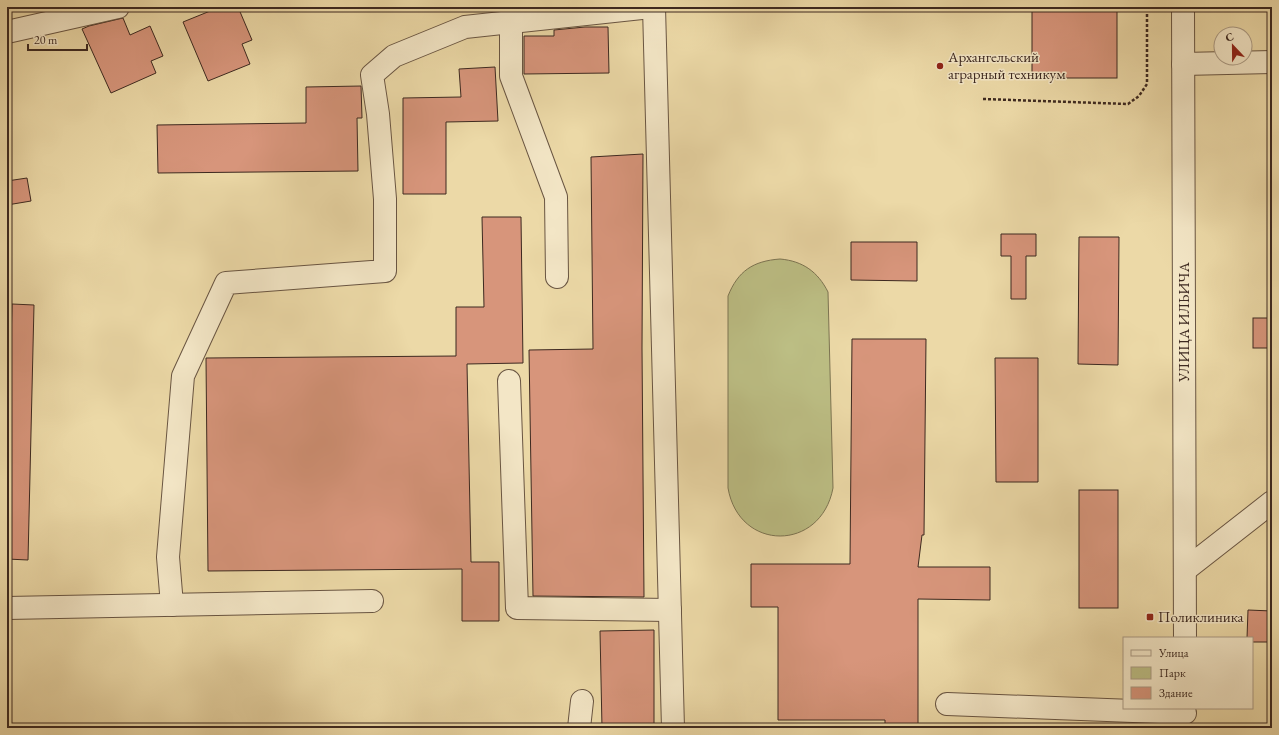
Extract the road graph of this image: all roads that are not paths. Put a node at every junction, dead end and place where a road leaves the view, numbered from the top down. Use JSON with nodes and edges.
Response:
{"nodes":[{"id":1,"x":118,"y":7,"type":"edge"},
{"id":2,"x":653,"y":7,"type":"edge"},
{"id":3,"x":1183,"y":7,"type":"edge"},
{"id":4,"x":619,"y":9,"type":"edge"},
{"id":5,"x":511,"y":22,"type":"junction"},
{"id":6,"x":7,"y":32,"type":"edge"},
{"id":7,"x":1272,"y":62,"type":"edge"},
{"id":8,"x":1183,"y":64,"type":"junction"},
{"id":9,"x":557,"y":277,"type":"dead end"},
{"id":10,"x":508,"y":381,"type":"dead end"},
{"id":11,"x":1272,"y":502,"type":"edge"},
{"id":12,"x":1185,"y":570,"type":"junction"},
{"id":13,"x":372,"y":601,"type":"dead end"},
{"id":14,"x":172,"y":605,"type":"junction"},
{"id":15,"x":7,"y":608,"type":"edge"},
{"id":16,"x":670,"y":610,"type":"junction"},
{"id":17,"x":1185,"y":637,"type":"edge"},
{"id":18,"x":582,"y":701,"type":"dead end"},
{"id":19,"x":947,"y":704,"type":"dead end"},
{"id":20,"x":1185,"y":716,"type":"edge"},
{"id":21,"x":580,"y":728,"type":"edge"},
{"id":22,"x":673,"y":728,"type":"edge"}],
"edges":[{"from":1,"to":6,"type":"street"},
{"from":2,"to":4,"type":"street"},
{"from":2,"to":16,"type":"street"},
{"from":3,"to":8,"type":"street","name":"УЛИЦА ИЛЬИЧА"},
{"from":4,"to":5,"type":"street"},
{"from":5,"to":9,"type":"street"},
{"from":5,"to":14,"type":"street"},
{"from":7,"to":8,"type":"street"},
{"from":8,"to":12,"type":"street","name":"УЛИЦА ИЛЬИЧА"},
{"from":10,"to":16,"type":"street"},
{"from":11,"to":12,"type":"street"},
{"from":12,"to":17,"type":"street","name":"УЛИЦА ИЛЬИЧА"},
{"from":13,"to":14,"type":"street"},
{"from":14,"to":15,"type":"street"},
{"from":16,"to":22,"type":"street"},
{"from":18,"to":21,"type":"street"},
{"from":19,"to":20,"type":"street"}]}
